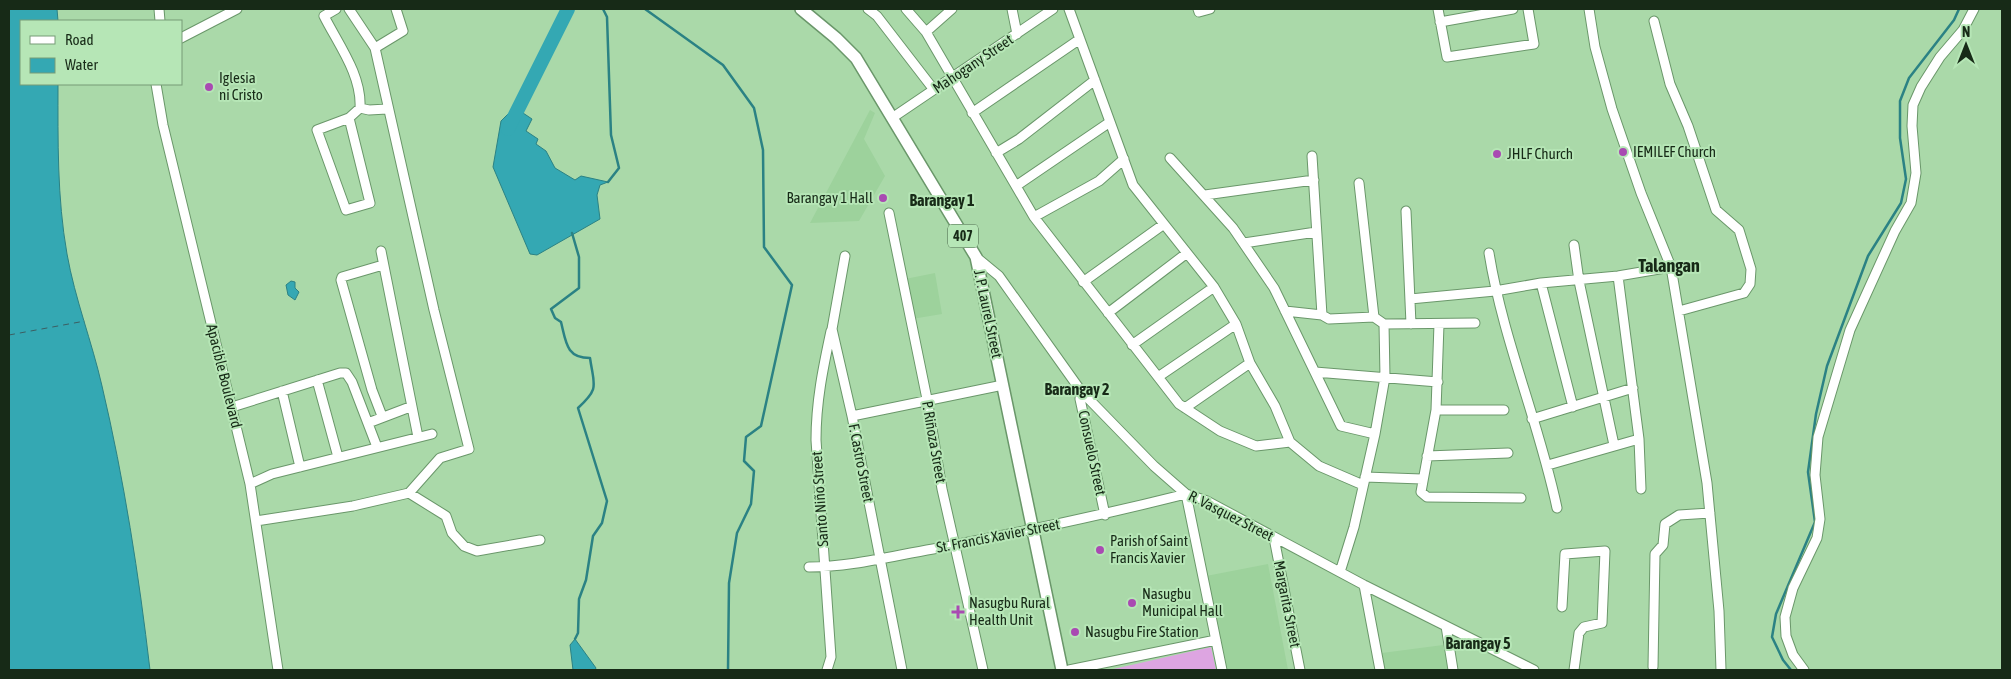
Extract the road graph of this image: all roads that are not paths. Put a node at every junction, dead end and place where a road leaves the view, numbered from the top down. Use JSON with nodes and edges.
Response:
{"nodes":[{"id":1,"x":237,"y":9,"type":"edge"},
{"id":2,"x":336,"y":9,"type":"edge"},
{"id":3,"x":349,"y":9,"type":"edge"},
{"id":4,"x":396,"y":9,"type":"edge"},
{"id":5,"x":801,"y":9,"type":"edge"},
{"id":6,"x":868,"y":9,"type":"edge"},
{"id":7,"x":906,"y":9,"type":"edge"},
{"id":8,"x":952,"y":9,"type":"edge"},
{"id":9,"x":1012,"y":9,"type":"edge"},
{"id":10,"x":1053,"y":9,"type":"edge"},
{"id":11,"x":1069,"y":9,"type":"edge"},
{"id":12,"x":1198,"y":9,"type":"edge"},
{"id":13,"x":1210,"y":9,"type":"edge"},
{"id":14,"x":1438,"y":9,"type":"edge"},
{"id":15,"x":1513,"y":9,"type":"edge"},
{"id":16,"x":1528,"y":9,"type":"edge"},
{"id":17,"x":1589,"y":9,"type":"edge"},
{"id":18,"x":1974,"y":9,"type":"edge"},
{"id":19,"x":1654,"y":21,"type":"dead end"},
{"id":20,"x":1440,"y":22,"type":"junction"},
{"id":21,"x":926,"y":32,"type":"junction"},
{"id":22,"x":1017,"y":34,"type":"junction"},
{"id":23,"x":182,"y":37,"type":"edge"},
{"id":24,"x":1080,"y":39,"type":"junction"},
{"id":25,"x":375,"y":48,"type":"junction"},
{"id":26,"x":951,"y":78,"type":"junction"},
{"id":27,"x":1095,"y":80,"type":"junction"},
{"id":28,"x":156,"y":85,"type":"edge"},
{"id":29,"x":931,"y":86,"type":"dead end"},
{"id":30,"x":360,"y":108,"type":"junction"},
{"id":31,"x":387,"y":109,"type":"junction"},
{"id":32,"x":972,"y":113,"type":"junction"},
{"id":33,"x":349,"y":118,"type":"junction"},
{"id":34,"x":892,"y":118,"type":"junction"},
{"id":35,"x":1110,"y":122,"type":"junction"},
{"id":36,"x":996,"y":153,"type":"junction"},
{"id":37,"x":1312,"y":156,"type":"dead end"},
{"id":38,"x":1170,"y":158,"type":"dead end"},
{"id":39,"x":1124,"y":159,"type":"junction"},
{"id":40,"x":1314,"y":180,"type":"junction"},
{"id":41,"x":1359,"y":183,"type":"dead end"},
{"id":42,"x":1016,"y":186,"type":"junction"},
{"id":43,"x":1205,"y":195,"type":"junction"},
{"id":44,"x":1406,"y":211,"type":"dead end"},
{"id":45,"x":889,"y":213,"type":"dead end"},
{"id":46,"x":1034,"y":217,"type":"junction"},
{"id":47,"x":1164,"y":224,"type":"junction"},
{"id":48,"x":1316,"y":232,"type":"junction"},
{"id":49,"x":1244,"y":243,"type":"junction"},
{"id":50,"x":1574,"y":245,"type":"dead end"},
{"id":51,"x":381,"y":251,"type":"dead end"},
{"id":52,"x":1188,"y":253,"type":"junction"},
{"id":53,"x":1489,"y":253,"type":"dead end"},
{"id":54,"x":845,"y":256,"type":"dead end"},
{"id":55,"x":976,"y":257,"type":"junction"},
{"id":56,"x":384,"y":265,"type":"junction"},
{"id":57,"x":1671,"y":267,"type":"junction"},
{"id":58,"x":1618,"y":276,"type":"junction"},
{"id":59,"x":1579,"y":281,"type":"junction"},
{"id":60,"x":1083,"y":282,"type":"junction"},
{"id":61,"x":1541,"y":283,"type":"junction"},
{"id":62,"x":1214,"y":287,"type":"junction"},
{"id":63,"x":1495,"y":291,"type":"junction"},
{"id":64,"x":1410,"y":299,"type":"junction"},
{"id":65,"x":1285,"y":312,"type":"junction"},
{"id":66,"x":1679,"y":312,"type":"junction"},
{"id":67,"x":1108,"y":313,"type":"junction"},
{"id":68,"x":1322,"y":315,"type":"junction"},
{"id":69,"x":1374,"y":317,"type":"junction"},
{"id":70,"x":1475,"y":322,"type":"dead end"},
{"id":71,"x":1236,"y":324,"type":"junction"},
{"id":72,"x":1384,"y":324,"type":"junction"},
{"id":73,"x":1411,"y":324,"type":"junction"},
{"id":74,"x":1439,"y":324,"type":"junction"},
{"id":75,"x":832,"y":329,"type":"junction"},
{"id":76,"x":1132,"y":345,"type":"junction"},
{"id":77,"x":1250,"y":362,"type":"junction"},
{"id":78,"x":1315,"y":372,"type":"junction"},
{"id":79,"x":1158,"y":377,"type":"junction"},
{"id":80,"x":1385,"y":377,"type":"junction"},
{"id":81,"x":317,"y":380,"type":"junction"},
{"id":82,"x":1438,"y":382,"type":"junction"},
{"id":83,"x":1003,"y":385,"type":"junction"},
{"id":84,"x":1632,"y":388,"type":"junction"},
{"id":85,"x":1081,"y":390,"type":"junction"},
{"id":86,"x":282,"y":391,"type":"junction"},
{"id":87,"x":1604,"y":398,"type":"junction"},
{"id":88,"x":927,"y":400,"type":"junction"},
{"id":89,"x":232,"y":407,"type":"junction"},
{"id":90,"x":410,"y":407,"type":"junction"},
{"id":91,"x":1573,"y":407,"type":"junction"},
{"id":92,"x":1185,"y":408,"type":"junction"},
{"id":93,"x":1436,"y":410,"type":"junction"},
{"id":94,"x":1504,"y":410,"type":"dead end"},
{"id":95,"x":382,"y":416,"type":"junction"},
{"id":96,"x":852,"y":416,"type":"junction"},
{"id":97,"x":1532,"y":419,"type":"junction"},
{"id":98,"x":368,"y":423,"type":"junction"},
{"id":99,"x":432,"y":434,"type":"dead end"},
{"id":100,"x":1375,"y":434,"type":"junction"},
{"id":101,"x":418,"y":437,"type":"junction"},
{"id":102,"x":1639,"y":439,"type":"junction"},
{"id":103,"x":1290,"y":442,"type":"junction"},
{"id":104,"x":1614,"y":445,"type":"junction"},
{"id":105,"x":377,"y":447,"type":"junction"},
{"id":106,"x":1508,"y":453,"type":"dead end"},
{"id":107,"x":1426,"y":456,"type":"junction"},
{"id":108,"x":338,"y":457,"type":"junction"},
{"id":109,"x":1548,"y":465,"type":"junction"},
{"id":110,"x":300,"y":467,"type":"junction"},
{"id":111,"x":1422,"y":479,"type":"junction"},
{"id":112,"x":1364,"y":481,"type":"junction"},
{"id":113,"x":250,"y":484,"type":"junction"},
{"id":114,"x":1641,"y":489,"type":"dead end"},
{"id":115,"x":409,"y":493,"type":"junction"},
{"id":116,"x":1186,"y":494,"type":"junction"},
{"id":117,"x":1520,"y":498,"type":"dead end"},
{"id":118,"x":1557,"y":508,"type":"dead end"},
{"id":119,"x":1710,"y":513,"type":"junction"},
{"id":120,"x":1105,"y":514,"type":"junction"},
{"id":121,"x":256,"y":521,"type":"junction"},
{"id":122,"x":1033,"y":529,"type":"junction"},
{"id":123,"x":1274,"y":538,"type":"junction"},
{"id":124,"x":540,"y":540,"type":"dead end"},
{"id":125,"x":955,"y":545,"type":"junction"},
{"id":126,"x":880,"y":559,"type":"junction"},
{"id":127,"x":809,"y":567,"type":"dead end"},
{"id":128,"x":826,"y":567,"type":"junction"},
{"id":129,"x":1340,"y":572,"type":"junction"},
{"id":130,"x":1364,"y":585,"type":"junction"},
{"id":131,"x":1562,"y":607,"type":"dead end"},
{"id":132,"x":1446,"y":626,"type":"junction"},
{"id":133,"x":1216,"y":640,"type":"junction"},
{"id":134,"x":1653,"y":667,"type":"dead end"},
{"id":135,"x":1529,"y":669,"type":"edge"},
{"id":136,"x":278,"y":670,"type":"edge"},
{"id":137,"x":827,"y":670,"type":"edge"},
{"id":138,"x":902,"y":670,"type":"edge"},
{"id":139,"x":983,"y":670,"type":"edge"},
{"id":140,"x":1062,"y":670,"type":"edge"},
{"id":141,"x":1069,"y":670,"type":"edge"},
{"id":142,"x":1222,"y":670,"type":"edge"},
{"id":143,"x":1300,"y":670,"type":"edge"},
{"id":144,"x":1380,"y":670,"type":"edge"},
{"id":145,"x":1453,"y":670,"type":"edge"},
{"id":146,"x":1574,"y":670,"type":"edge"},
{"id":147,"x":1721,"y":670,"type":"edge"},
{"id":148,"x":1804,"y":670,"type":"edge"}],
"edges":[{"from":1,"to":23,"type":"street"},
{"from":2,"to":30,"type":"street"},
{"from":3,"to":25,"type":"street"},
{"from":4,"to":25,"type":"street"},
{"from":5,"to":34,"type":"main road","name":"J. P. Laurel Street","number":"407"},
{"from":6,"to":29,"type":"street"},
{"from":7,"to":21,"type":"street"},
{"from":8,"to":21,"type":"street"},
{"from":9,"to":22,"type":"street"},
{"from":10,"to":22,"type":"street","name":"Mahogany Street"},
{"from":11,"to":24,"type":"street"},
{"from":12,"to":13,"type":"street"},
{"from":14,"to":20,"type":"street"},
{"from":15,"to":20,"type":"street"},
{"from":16,"to":20,"type":"street"},
{"from":17,"to":57,"type":"street"},
{"from":18,"to":148,"type":"street"},
{"from":19,"to":66,"type":"street"},
{"from":21,"to":26,"type":"street"},
{"from":22,"to":26,"type":"street","name":"Mahogany Street"},
{"from":24,"to":27,"type":"street"},
{"from":24,"to":32,"type":"street"},
{"from":25,"to":31,"type":"street"},
{"from":26,"to":32,"type":"street"},
{"from":26,"to":34,"type":"street","name":"Mahogany Street"},
{"from":27,"to":35,"type":"street"},
{"from":27,"to":36,"type":"street"},
{"from":28,"to":89,"type":"street","name":"Apacible Boulevard"},
{"from":30,"to":31,"type":"street"},
{"from":30,"to":33,"type":"street"},
{"from":31,"to":115,"type":"street"},
{"from":32,"to":36,"type":"street"},
{"from":33,"to":33,"type":"street"},
{"from":34,"to":55,"type":"main road","name":"J. P. Laurel Street","number":"407"},
{"from":35,"to":39,"type":"street"},
{"from":35,"to":42,"type":"street"},
{"from":36,"to":42,"type":"street"},
{"from":37,"to":40,"type":"street"},
{"from":38,"to":43,"type":"street"},
{"from":39,"to":46,"type":"street"},
{"from":39,"to":47,"type":"street"},
{"from":40,"to":43,"type":"street"},
{"from":40,"to":48,"type":"street"},
{"from":41,"to":69,"type":"street"},
{"from":42,"to":46,"type":"street"},
{"from":43,"to":49,"type":"street"},
{"from":44,"to":64,"type":"street"},
{"from":45,"to":88,"type":"street","name":"P. Riñoza Street"},
{"from":46,"to":60,"type":"street"},
{"from":47,"to":52,"type":"street"},
{"from":47,"to":60,"type":"street"},
{"from":48,"to":49,"type":"street"},
{"from":48,"to":68,"type":"street"},
{"from":49,"to":65,"type":"street"},
{"from":50,"to":59,"type":"street"},
{"from":51,"to":56,"type":"street"},
{"from":52,"to":62,"type":"street"},
{"from":52,"to":67,"type":"street"},
{"from":53,"to":63,"type":"street"},
{"from":54,"to":75,"type":"street","name":"F. Castro Street"},
{"from":55,"to":83,"type":"main road","name":"J. P. Laurel Street","number":"407"},
{"from":55,"to":85,"type":"street","name":"R. Vasquez Street"},
{"from":56,"to":90,"type":"street"},
{"from":56,"to":95,"type":"street"},
{"from":57,"to":58,"type":"street"},
{"from":57,"to":66,"type":"street"},
{"from":58,"to":59,"type":"street"},
{"from":58,"to":84,"type":"street"},
{"from":59,"to":61,"type":"street"},
{"from":59,"to":87,"type":"street"},
{"from":60,"to":67,"type":"street"},
{"from":61,"to":63,"type":"street"},
{"from":61,"to":91,"type":"street"},
{"from":62,"to":71,"type":"street"},
{"from":62,"to":76,"type":"street"},
{"from":63,"to":64,"type":"street"},
{"from":63,"to":97,"type":"street"},
{"from":64,"to":73,"type":"street"},
{"from":65,"to":68,"type":"street"},
{"from":65,"to":78,"type":"street"},
{"from":66,"to":119,"type":"street"},
{"from":67,"to":76,"type":"street"},
{"from":68,"to":69,"type":"street"},
{"from":69,"to":72,"type":"street"},
{"from":70,"to":74,"type":"street"},
{"from":71,"to":77,"type":"street"},
{"from":71,"to":79,"type":"street"},
{"from":72,"to":73,"type":"street"},
{"from":72,"to":80,"type":"street"},
{"from":73,"to":74,"type":"street"},
{"from":74,"to":82,"type":"street"},
{"from":75,"to":96,"type":"street","name":"F. Castro Street"},
{"from":75,"to":128,"type":"street","name":"Santo Niño Street"},
{"from":76,"to":79,"type":"street"},
{"from":77,"to":92,"type":"street"},
{"from":77,"to":103,"type":"street"},
{"from":78,"to":80,"type":"street"},
{"from":78,"to":100,"type":"street"},
{"from":79,"to":92,"type":"street"},
{"from":80,"to":82,"type":"street"},
{"from":80,"to":100,"type":"street"},
{"from":81,"to":86,"type":"street"},
{"from":81,"to":98,"type":"street"},
{"from":81,"to":108,"type":"street"},
{"from":82,"to":93,"type":"street"},
{"from":83,"to":88,"type":"street"},
{"from":83,"to":122,"type":"main road","name":"J. P. Laurel Street","number":"407"},
{"from":84,"to":87,"type":"street"},
{"from":84,"to":102,"type":"street"},
{"from":85,"to":116,"type":"street","name":"R. Vasquez Street"},
{"from":85,"to":120,"type":"street","name":"Consuelo Street"},
{"from":86,"to":89,"type":"street"},
{"from":86,"to":110,"type":"street"},
{"from":87,"to":91,"type":"street"},
{"from":87,"to":104,"type":"street"},
{"from":88,"to":96,"type":"street"},
{"from":88,"to":125,"type":"street","name":"P. Riñoza Street"},
{"from":89,"to":113,"type":"street","name":"Apacible Boulevard"},
{"from":90,"to":95,"type":"street"},
{"from":90,"to":101,"type":"street"},
{"from":91,"to":97,"type":"street"},
{"from":92,"to":103,"type":"street"},
{"from":93,"to":94,"type":"street"},
{"from":93,"to":107,"type":"street"},
{"from":95,"to":98,"type":"street"},
{"from":96,"to":126,"type":"street","name":"F. Castro Street"},
{"from":97,"to":109,"type":"street"},
{"from":98,"to":105,"type":"street"},
{"from":99,"to":101,"type":"street"},
{"from":100,"to":112,"type":"street"},
{"from":101,"to":105,"type":"street"},
{"from":102,"to":104,"type":"street"},
{"from":102,"to":114,"type":"street"},
{"from":103,"to":112,"type":"street"},
{"from":104,"to":109,"type":"street"},
{"from":105,"to":108,"type":"street"},
{"from":106,"to":107,"type":"street"},
{"from":107,"to":111,"type":"street"},
{"from":108,"to":110,"type":"street"},
{"from":109,"to":118,"type":"street"},
{"from":110,"to":113,"type":"street"},
{"from":111,"to":112,"type":"street"},
{"from":111,"to":117,"type":"street"},
{"from":112,"to":129,"type":"street"},
{"from":113,"to":121,"type":"street","name":"Apacible Boulevard"},
{"from":115,"to":121,"type":"street"},
{"from":115,"to":124,"type":"street"},
{"from":116,"to":120,"type":"street","name":"St. Francis Xavier Street"},
{"from":116,"to":123,"type":"street","name":"R. Vasquez Street"},
{"from":116,"to":133,"type":"street"},
{"from":119,"to":134,"type":"street"},
{"from":119,"to":147,"type":"street"},
{"from":120,"to":122,"type":"street","name":"St. Francis Xavier Street"},
{"from":121,"to":136,"type":"street","name":"Apacible Boulevard"},
{"from":122,"to":125,"type":"street","name":"St. Francis Xavier Street"},
{"from":122,"to":140,"type":"main road","name":"J. P. Laurel Street","number":"407"},
{"from":123,"to":129,"type":"street","name":"R. Vasquez Street"},
{"from":123,"to":143,"type":"street","name":"Margarita Street"},
{"from":125,"to":126,"type":"street","name":"St. Francis Xavier Street"},
{"from":125,"to":139,"type":"street","name":"P. Riñoza Street"},
{"from":126,"to":128,"type":"street","name":"St. Francis Xavier Street"},
{"from":126,"to":138,"type":"street","name":"F. Castro Street"},
{"from":127,"to":128,"type":"street","name":"St. Francis Xavier Street"},
{"from":128,"to":137,"type":"street","name":"Santo Niño Street"},
{"from":129,"to":130,"type":"street","name":"R. Vasquez Street"},
{"from":130,"to":132,"type":"street","name":"R. Vasquez Street"},
{"from":130,"to":144,"type":"street"},
{"from":131,"to":146,"type":"street"},
{"from":132,"to":135,"type":"street","name":"R. Vasquez Street"},
{"from":132,"to":145,"type":"street"},
{"from":133,"to":141,"type":"street"},
{"from":133,"to":142,"type":"street"}]}
